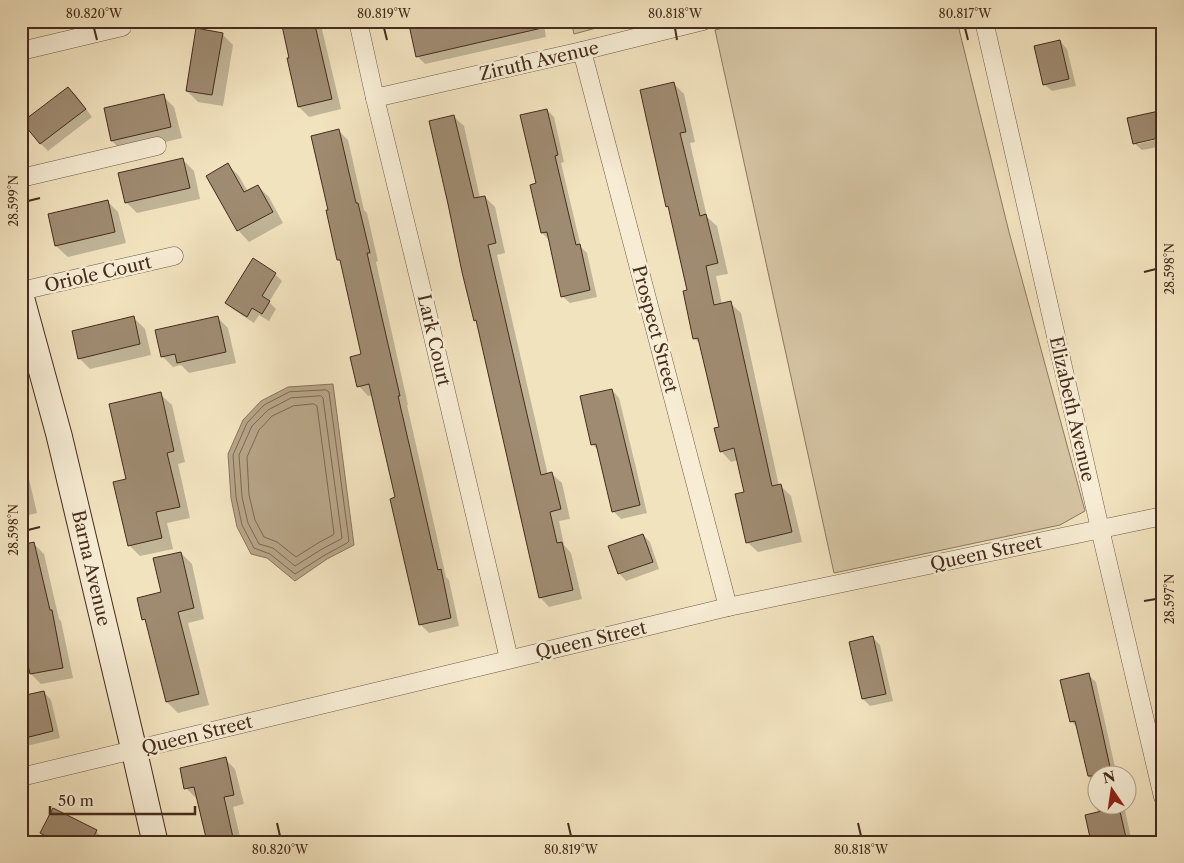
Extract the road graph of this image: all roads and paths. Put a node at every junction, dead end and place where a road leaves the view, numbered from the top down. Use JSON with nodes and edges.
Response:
{"nodes":[{"id":1,"x":358,"y":21,"type":"edge"},
{"id":2,"x":703,"y":21,"type":"edge"},
{"id":3,"x":984,"y":21,"type":"edge"},
{"id":4,"x":122,"y":27,"type":"dead end"},
{"id":5,"x":21,"y":51,"type":"edge"},
{"id":6,"x":582,"y":51,"type":"junction"},
{"id":7,"x":375,"y":98,"type":"junction"},
{"id":8,"x":157,"y":146,"type":"dead end"},
{"id":9,"x":21,"y":178,"type":"edge"},
{"id":10,"x":174,"y":256,"type":"dead end"},
{"id":11,"x":21,"y":291,"type":"edge"},
{"id":12,"x":21,"y":296,"type":"edge"},
{"id":13,"x":1163,"y":516,"type":"edge"},
{"id":14,"x":1100,"y":529,"type":"junction"},
{"id":15,"x":728,"y":607,"type":"junction"},
{"id":16,"x":508,"y":659,"type":"junction"},
{"id":17,"x":134,"y":750,"type":"junction"},
{"id":18,"x":21,"y":777,"type":"edge"},
{"id":19,"x":1163,"y":797,"type":"edge"},
{"id":20,"x":155,"y":842,"type":"edge"}],
"edges":[{"from":1,"to":7,"type":"street","name":"Lark Court"},
{"from":2,"to":6,"type":"street","name":"Ziruth Avenue"},
{"from":3,"to":14,"type":"street","name":"Elizabeth Avenue"},
{"from":4,"to":5,"type":"street"},
{"from":6,"to":7,"type":"street","name":"Ziruth Avenue"},
{"from":6,"to":15,"type":"street","name":"Prospect Street"},
{"from":7,"to":16,"type":"street","name":"Lark Court"},
{"from":8,"to":9,"type":"street"},
{"from":10,"to":11,"type":"street","name":"Oriole Court"},
{"from":12,"to":17,"type":"street","name":"Barna Avenue"},
{"from":13,"to":14,"type":"street","name":"Queen Street"},
{"from":14,"to":15,"type":"street","name":"Queen Street"},
{"from":14,"to":19,"type":"street","name":"Elizabeth Avenue"},
{"from":15,"to":16,"type":"street","name":"Queen Street"},
{"from":16,"to":17,"type":"street","name":"Queen Street"},
{"from":17,"to":18,"type":"street","name":"Queen Street"},
{"from":17,"to":20,"type":"street","name":"Barna Avenue"}]}
